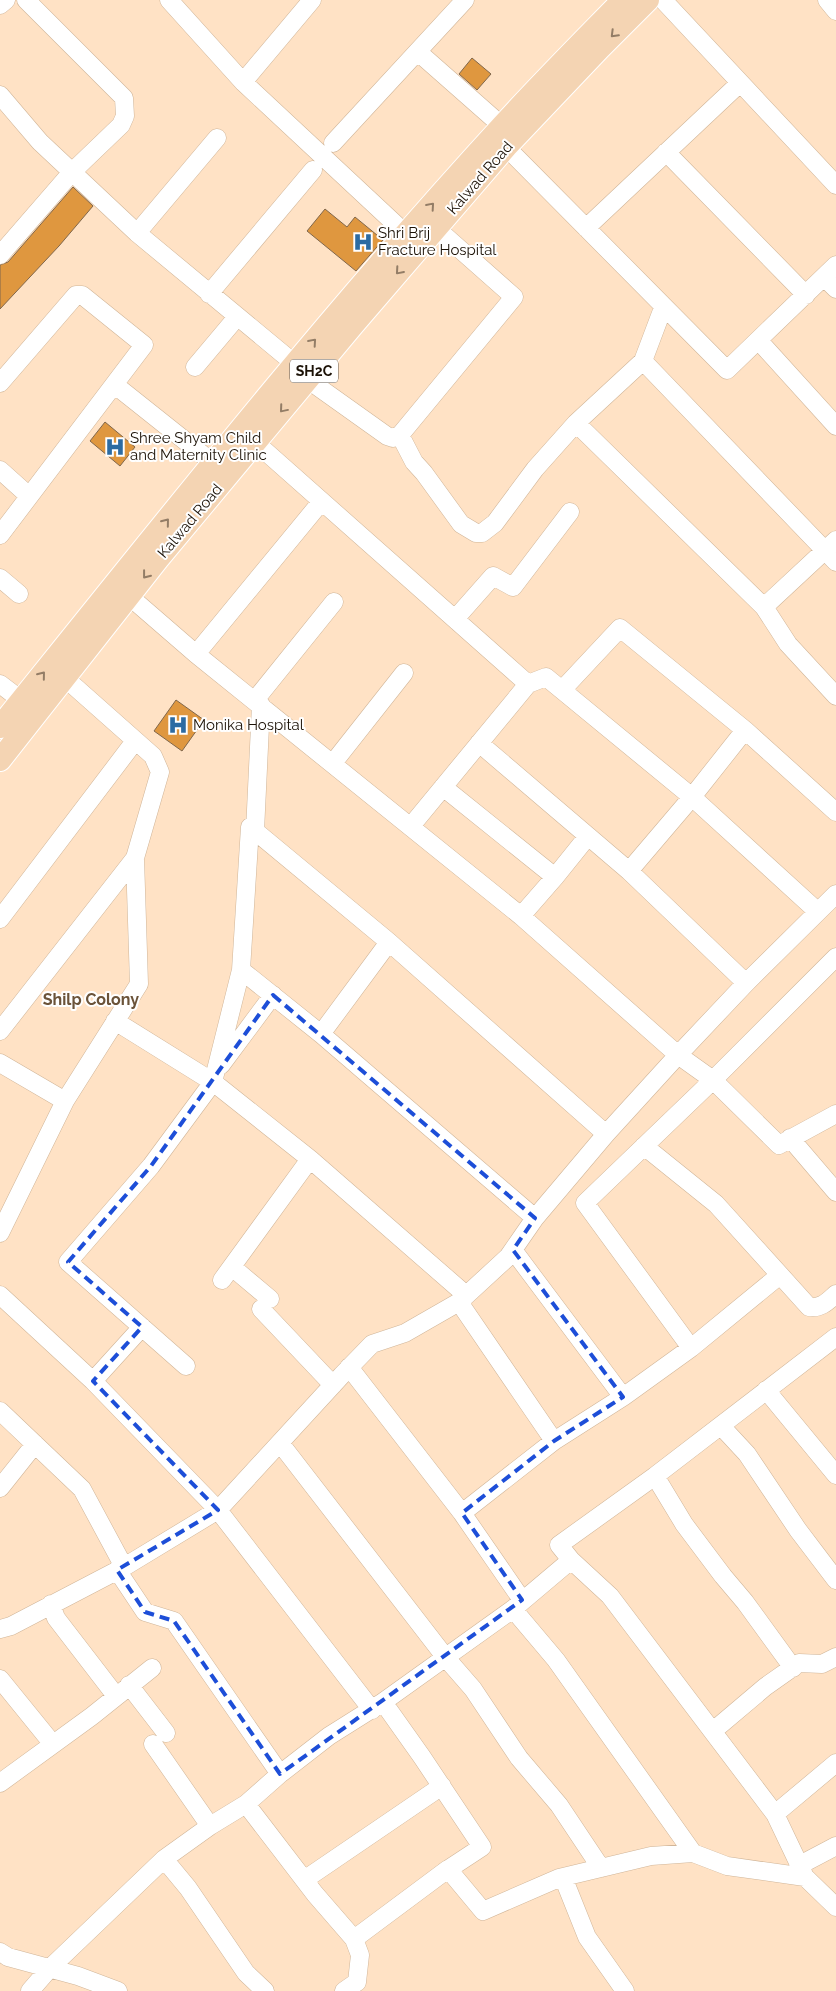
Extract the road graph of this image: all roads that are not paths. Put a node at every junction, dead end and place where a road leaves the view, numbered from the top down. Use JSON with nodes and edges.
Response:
{"nodes":[{"id":1,"x":6,"y":0,"type":"edge"},
{"id":2,"x":26,"y":0,"type":"edge"},
{"id":3,"x":169,"y":0,"type":"edge"},
{"id":4,"x":312,"y":0,"type":"edge"},
{"id":5,"x":465,"y":0,"type":"edge"},
{"id":6,"x":623,"y":0,"type":"edge"},
{"id":7,"x":648,"y":0,"type":"edge"},
{"id":8,"x":663,"y":0,"type":"edge"},
{"id":9,"x":826,"y":0,"type":"edge"},
{"id":10,"x":0,"y":5,"type":"edge"},
{"id":11,"x":836,"y":10,"type":"edge"},
{"id":12,"x":418,"y":52,"type":"junction"},
{"id":13,"x":243,"y":82,"type":"junction"},
{"id":14,"x":740,"y":83,"type":"junction"},
{"id":15,"x":0,"y":96,"type":"edge"},
{"id":16,"x":504,"y":137,"type":"junction"},
{"id":17,"x":217,"y":138,"type":"dead end"},
{"id":18,"x":333,"y":143,"type":"dead end"},
{"id":19,"x":666,"y":152,"type":"junction"},
{"id":20,"x":313,"y":170,"type":"dead end"},
{"id":21,"x":72,"y":172,"type":"junction"},
{"id":22,"x":836,"y":185,"type":"edge"},
{"id":23,"x":436,"y":228,"type":"junction"},
{"id":24,"x":586,"y":228,"type":"junction"},
{"id":25,"x":137,"y":233,"type":"junction"},
{"id":26,"x":406,"y":234,"type":"junction"},
{"id":27,"x":1,"y":251,"type":"edge"},
{"id":28,"x":832,"y":277,"type":"edge"},
{"id":29,"x":209,"y":294,"type":"junction"},
{"id":30,"x":806,"y":295,"type":"junction"},
{"id":31,"x":663,"y":308,"type":"junction"},
{"id":32,"x":237,"y":317,"type":"junction"},
{"id":33,"x":759,"y":341,"type":"junction"},
{"id":34,"x":642,"y":361,"type":"junction"},
{"id":35,"x":195,"y":367,"type":"dead end"},
{"id":36,"x":301,"y":372,"type":"junction"},
{"id":37,"x":0,"y":383,"type":"edge"},
{"id":38,"x":115,"y":385,"type":"junction"},
{"id":39,"x":576,"y":423,"type":"junction"},
{"id":40,"x":836,"y":426,"type":"edge"},
{"id":41,"x":400,"y":435,"type":"junction"},
{"id":42,"x":255,"y":442,"type":"junction"},
{"id":43,"x":213,"y":463,"type":"junction"},
{"id":44,"x":0,"y":470,"type":"edge"},
{"id":45,"x":29,"y":496,"type":"junction"},
{"id":46,"x":321,"y":502,"type":"junction"},
{"id":47,"x":570,"y":512,"type":"dead end"},
{"id":48,"x":0,"y":535,"type":"edge"},
{"id":49,"x":833,"y":551,"type":"edge"},
{"id":50,"x":0,"y":578,"type":"edge"},
{"id":51,"x":20,"y":594,"type":"dead end"},
{"id":52,"x":129,"y":596,"type":"junction"},
{"id":53,"x":334,"y":602,"type":"dead end"},
{"id":54,"x":764,"y":607,"type":"junction"},
{"id":55,"x":455,"y":619,"type":"junction"},
{"id":56,"x":196,"y":654,"type":"junction"},
{"id":57,"x":404,"y":673,"type":"dead end"},
{"id":58,"x":65,"y":678,"type":"junction"},
{"id":59,"x":0,"y":684,"type":"edge"},
{"id":60,"x":528,"y":684,"type":"junction"},
{"id":61,"x":562,"y":690,"type":"junction"},
{"id":62,"x":836,"y":696,"type":"edge"},
{"id":63,"x":21,"y":700,"type":"junction"},
{"id":64,"x":258,"y":703,"type":"junction"},
{"id":65,"x":0,"y":727,"type":"edge"},
{"id":66,"x":745,"y":730,"type":"junction"},
{"id":67,"x":135,"y":740,"type":"junction"},
{"id":68,"x":479,"y":742,"type":"junction"},
{"id":69,"x":0,"y":760,"type":"edge"},
{"id":70,"x":333,"y":763,"type":"junction"},
{"id":71,"x":443,"y":787,"type":"junction"},
{"id":72,"x":692,"y":797,"type":"junction"},
{"id":73,"x":836,"y":812,"type":"edge"},
{"id":74,"x":411,"y":826,"type":"junction"},
{"id":75,"x":255,"y":831,"type":"junction"},
{"id":76,"x":588,"y":836,"type":"junction"},
{"id":77,"x":136,"y":858,"type":"junction"},
{"id":78,"x":629,"y":871,"type":"junction"},
{"id":79,"x":555,"y":877,"type":"junction"},
{"id":80,"x":836,"y":894,"type":"edge"},
{"id":81,"x":817,"y":912,"type":"junction"},
{"id":82,"x":522,"y":916,"type":"junction"},
{"id":83,"x":0,"y":919,"type":"edge"},
{"id":84,"x":389,"y":942,"type":"junction"},
{"id":85,"x":836,"y":957,"type":"edge"},
{"id":86,"x":241,"y":970,"type":"junction"},
{"id":87,"x":746,"y":984,"type":"junction"},
{"id":88,"x":273,"y":995,"type":"junction"},
{"id":89,"x":115,"y":1021,"type":"junction"},
{"id":90,"x":0,"y":1031,"type":"edge"},
{"id":91,"x":321,"y":1034,"type":"junction"},
{"id":92,"x":678,"y":1055,"type":"junction"},
{"id":93,"x":0,"y":1063,"type":"edge"},
{"id":94,"x":214,"y":1077,"type":"junction"},
{"id":95,"x":713,"y":1080,"type":"junction"},
{"id":96,"x":65,"y":1101,"type":"junction"},
{"id":97,"x":836,"y":1114,"type":"edge"},
{"id":98,"x":606,"y":1134,"type":"junction"},
{"id":99,"x":790,"y":1138,"type":"junction"},
{"id":100,"x":644,"y":1146,"type":"junction"},
{"id":101,"x":310,"y":1159,"type":"junction"},
{"id":102,"x":836,"y":1192,"type":"edge"},
{"id":103,"x":536,"y":1218,"type":"junction"},
{"id":104,"x":0,"y":1233,"type":"edge"},
{"id":105,"x":513,"y":1250,"type":"junction"},
{"id":106,"x":780,"y":1275,"type":"junction"},
{"id":107,"x":836,"y":1294,"type":"edge"},
{"id":108,"x":0,"y":1295,"type":"edge"},
{"id":109,"x":462,"y":1299,"type":"junction"},
{"id":110,"x":142,"y":1328,"type":"junction"},
{"id":111,"x":836,"y":1337,"type":"edge"},
{"id":112,"x":691,"y":1348,"type":"junction"},
{"id":113,"x":186,"y":1366,"type":"dead end"},
{"id":114,"x":349,"y":1368,"type":"junction"},
{"id":115,"x":94,"y":1381,"type":"junction"},
{"id":116,"x":333,"y":1384,"type":"junction"},
{"id":117,"x":766,"y":1390,"type":"junction"},
{"id":118,"x":623,"y":1397,"type":"junction"},
{"id":119,"x":0,"y":1411,"type":"edge"},
{"id":120,"x":721,"y":1426,"type":"junction"},
{"id":121,"x":554,"y":1441,"type":"junction"},
{"id":122,"x":280,"y":1443,"type":"junction"},
{"id":123,"x":34,"y":1444,"type":"junction"},
{"id":124,"x":836,"y":1475,"type":"edge"},
{"id":125,"x":655,"y":1476,"type":"junction"},
{"id":126,"x":0,"y":1488,"type":"edge"},
{"id":127,"x":218,"y":1510,"type":"junction"},
{"id":128,"x":462,"y":1513,"type":"junction"},
{"id":129,"x":571,"y":1560,"type":"junction"},
{"id":130,"x":121,"y":1569,"type":"junction"},
{"id":131,"x":836,"y":1580,"type":"edge"},
{"id":132,"x":51,"y":1604,"type":"junction"},
{"id":133,"x":518,"y":1605,"type":"junction"},
{"id":134,"x":0,"y":1629,"type":"edge"},
{"id":135,"x":446,"y":1658,"type":"junction"},
{"id":136,"x":836,"y":1658,"type":"edge"},
{"id":137,"x":152,"y":1668,"type":"dead end"},
{"id":138,"x":792,"y":1668,"type":"junction"},
{"id":139,"x":0,"y":1679,"type":"edge"},
{"id":140,"x":123,"y":1690,"type":"junction"},
{"id":141,"x":378,"y":1706,"type":"junction"},
{"id":142,"x":713,"y":1731,"type":"junction"},
{"id":143,"x":52,"y":1744,"type":"junction"},
{"id":144,"x":836,"y":1763,"type":"edge"},
{"id":145,"x":280,"y":1774,"type":"junction"},
{"id":146,"x":0,"y":1783,"type":"edge"},
{"id":147,"x":442,"y":1786,"type":"junction"},
{"id":148,"x":246,"y":1804,"type":"junction"},
{"id":149,"x":775,"y":1814,"type":"junction"},
{"id":150,"x":210,"y":1826,"type":"junction"},
{"id":151,"x":836,"y":1846,"type":"edge"},
{"id":152,"x":693,"y":1853,"type":"junction"},
{"id":153,"x":164,"y":1859,"type":"junction"},
{"id":154,"x":601,"y":1868,"type":"junction"},
{"id":155,"x":802,"y":1871,"type":"junction"},
{"id":156,"x":444,"y":1872,"type":"junction"},
{"id":157,"x":563,"y":1877,"type":"junction"},
{"id":158,"x":304,"y":1880,"type":"junction"},
{"id":159,"x":836,"y":1907,"type":"edge"},
{"id":160,"x":354,"y":1939,"type":"junction"},
{"id":161,"x":0,"y":1952,"type":"edge"},
{"id":162,"x":49,"y":1968,"type":"junction"},
{"id":163,"x":30,"y":1991,"type":"edge"},
{"id":164,"x":118,"y":1991,"type":"edge"},
{"id":165,"x":264,"y":1991,"type":"edge"},
{"id":166,"x":344,"y":1991,"type":"edge"},
{"id":167,"x":625,"y":1991,"type":"edge"}],
"edges":[{"from":1,"to":10,"type":"street"},
{"from":2,"to":21,"type":"street"},
{"from":3,"to":13,"type":"street"},
{"from":4,"to":13,"type":"street"},
{"from":5,"to":12,"type":"street"},
{"from":6,"to":16,"type":"main road","name":"Kalwad Road","number":"SH2C"},
{"from":7,"to":16,"type":"main road","name":"Kalwad Road","number":"SH2C","one_way":true},
{"from":8,"to":14,"type":"street"},
{"from":9,"to":11,"type":"street"},
{"from":12,"to":16,"type":"street"},
{"from":12,"to":18,"type":"street"},
{"from":13,"to":26,"type":"street"},
{"from":14,"to":19,"type":"street"},
{"from":14,"to":22,"type":"street"},
{"from":15,"to":21,"type":"street"},
{"from":16,"to":23,"type":"main road","name":"Kalwad Road","number":"SH2C"},
{"from":16,"to":24,"type":"street"},
{"from":26,"to":16,"type":"main road","name":"Kalwad Road","number":"SH2C","one_way":true},
{"from":17,"to":25,"type":"street"},
{"from":19,"to":24,"type":"street"},
{"from":19,"to":30,"type":"street"},
{"from":20,"to":29,"type":"street"},
{"from":21,"to":25,"type":"street"},
{"from":21,"to":27,"type":"street"},
{"from":23,"to":36,"type":"main road","name":"Kalwad Road","number":"SH2C","one_way":true},
{"from":23,"to":41,"type":"street"},
{"from":24,"to":31,"type":"street"},
{"from":25,"to":29,"type":"street"},
{"from":36,"to":26,"type":"main road","name":"Kalwad Road","number":"SH2C","one_way":true},
{"from":28,"to":30,"type":"street"},
{"from":29,"to":32,"type":"street"},
{"from":30,"to":33,"type":"street"},
{"from":31,"to":33,"type":"street"},
{"from":31,"to":34,"type":"street"},
{"from":32,"to":35,"type":"street"},
{"from":32,"to":36,"type":"street"},
{"from":33,"to":40,"type":"street"},
{"from":34,"to":39,"type":"street"},
{"from":34,"to":49,"type":"street"},
{"from":36,"to":41,"type":"street"},
{"from":36,"to":42,"type":"main road","name":"Kalwad Road","number":"SH2C","one_way":true},
{"from":36,"to":43,"type":"main road","name":"Kalwad Road","number":"SH2C"},
{"from":37,"to":38,"type":"street"},
{"from":38,"to":43,"type":"street"},
{"from":38,"to":45,"type":"street"},
{"from":39,"to":41,"type":"street"},
{"from":39,"to":54,"type":"street"},
{"from":42,"to":46,"type":"street"},
{"from":42,"to":52,"type":"main road","name":"Kalwad Road","number":"SH2C","one_way":true},
{"from":63,"to":43,"type":"main road","name":"Kalwad Road","number":"SH2C","one_way":true},
{"from":44,"to":45,"type":"street"},
{"from":45,"to":48,"type":"street"},
{"from":46,"to":55,"type":"street"},
{"from":46,"to":56,"type":"street"},
{"from":47,"to":55,"type":"street"},
{"from":49,"to":54,"type":"street"},
{"from":50,"to":51,"type":"street"},
{"from":52,"to":56,"type":"street"},
{"from":52,"to":58,"type":"main road","name":"Kalwad Road","number":"SH2C"},
{"from":53,"to":64,"type":"street"},
{"from":54,"to":62,"type":"street"},
{"from":55,"to":60,"type":"street"},
{"from":56,"to":64,"type":"street"},
{"from":57,"to":70,"type":"street"},
{"from":58,"to":67,"type":"street"},
{"from":58,"to":69,"type":"main road","name":"Kalwad Road","number":"SH2C"},
{"from":59,"to":63,"type":"street"},
{"from":60,"to":61,"type":"street"},
{"from":60,"to":68,"type":"street"},
{"from":61,"to":66,"type":"street"},
{"from":61,"to":72,"type":"street"},
{"from":63,"to":65,"type":"main road","name":"Kalwad Road","number":"SH2C"},
{"from":64,"to":70,"type":"street"},
{"from":64,"to":75,"type":"street"},
{"from":66,"to":72,"type":"street"},
{"from":66,"to":73,"type":"street"},
{"from":67,"to":77,"type":"street"},
{"from":67,"to":83,"type":"street"},
{"from":68,"to":71,"type":"street"},
{"from":68,"to":76,"type":"street"},
{"from":70,"to":74,"type":"street"},
{"from":71,"to":74,"type":"street"},
{"from":71,"to":79,"type":"street"},
{"from":72,"to":78,"type":"street"},
{"from":72,"to":81,"type":"street"},
{"from":74,"to":82,"type":"street"},
{"from":75,"to":84,"type":"street"},
{"from":75,"to":86,"type":"street"},
{"from":76,"to":78,"type":"street"},
{"from":76,"to":79,"type":"street"},
{"from":77,"to":89,"type":"street"},
{"from":77,"to":90,"type":"street"},
{"from":78,"to":87,"type":"street"},
{"from":79,"to":82,"type":"street"},
{"from":80,"to":81,"type":"street"},
{"from":81,"to":87,"type":"street"},
{"from":82,"to":92,"type":"street"},
{"from":84,"to":91,"type":"street"},
{"from":84,"to":98,"type":"street"},
{"from":85,"to":95,"type":"street"},
{"from":86,"to":88,"type":"street"},
{"from":86,"to":94,"type":"street"},
{"from":87,"to":92,"type":"street"},
{"from":88,"to":91,"type":"street"},
{"from":88,"to":94,"type":"street"},
{"from":89,"to":94,"type":"street"},
{"from":89,"to":96,"type":"street"},
{"from":91,"to":103,"type":"street"},
{"from":92,"to":95,"type":"street"},
{"from":92,"to":98,"type":"street"},
{"from":93,"to":96,"type":"street"},
{"from":94,"to":101,"type":"street"},
{"from":94,"to":110,"type":"street"},
{"from":95,"to":99,"type":"street"},
{"from":95,"to":100,"type":"street"},
{"from":96,"to":104,"type":"street"},
{"from":97,"to":99,"type":"street"},
{"from":98,"to":103,"type":"street"},
{"from":99,"to":102,"type":"street"},
{"from":100,"to":106,"type":"street"},
{"from":100,"to":112,"type":"street"},
{"from":101,"to":109,"type":"street"},
{"from":101,"to":116,"type":"street"},
{"from":103,"to":105,"type":"street"},
{"from":105,"to":109,"type":"street"},
{"from":105,"to":118,"type":"street"},
{"from":106,"to":107,"type":"street"},
{"from":106,"to":112,"type":"street"},
{"from":108,"to":115,"type":"street"},
{"from":109,"to":114,"type":"street"},
{"from":109,"to":121,"type":"street"},
{"from":110,"to":113,"type":"street"},
{"from":110,"to":115,"type":"street"},
{"from":111,"to":117,"type":"street"},
{"from":112,"to":118,"type":"street"},
{"from":114,"to":116,"type":"street"},
{"from":114,"to":128,"type":"street"},
{"from":115,"to":127,"type":"street"},
{"from":116,"to":122,"type":"street"},
{"from":117,"to":120,"type":"street"},
{"from":117,"to":124,"type":"street"},
{"from":118,"to":121,"type":"street"},
{"from":119,"to":123,"type":"street"},
{"from":120,"to":125,"type":"street"},
{"from":120,"to":131,"type":"street"},
{"from":121,"to":128,"type":"street"},
{"from":122,"to":127,"type":"street"},
{"from":122,"to":135,"type":"street"},
{"from":123,"to":126,"type":"street"},
{"from":123,"to":130,"type":"street"},
{"from":125,"to":129,"type":"street"},
{"from":125,"to":138,"type":"street"},
{"from":127,"to":130,"type":"street"},
{"from":127,"to":141,"type":"street"},
{"from":128,"to":133,"type":"street"},
{"from":129,"to":133,"type":"street"},
{"from":129,"to":142,"type":"street"},
{"from":130,"to":132,"type":"street"},
{"from":130,"to":145,"type":"street"},
{"from":132,"to":134,"type":"street"},
{"from":132,"to":140,"type":"street"},
{"from":133,"to":135,"type":"street"},
{"from":133,"to":152,"type":"street"},
{"from":135,"to":141,"type":"street"},
{"from":135,"to":154,"type":"street"},
{"from":136,"to":138,"type":"street"},
{"from":137,"to":140,"type":"street"},
{"from":138,"to":142,"type":"street"},
{"from":139,"to":143,"type":"street"},
{"from":140,"to":143,"type":"street"},
{"from":140,"to":150,"type":"street"},
{"from":141,"to":145,"type":"street"},
{"from":141,"to":147,"type":"street"},
{"from":142,"to":149,"type":"street"},
{"from":143,"to":146,"type":"street"},
{"from":144,"to":149,"type":"street"},
{"from":145,"to":148,"type":"street"},
{"from":147,"to":156,"type":"street"},
{"from":147,"to":158,"type":"street"},
{"from":148,"to":150,"type":"street"},
{"from":148,"to":158,"type":"street"},
{"from":149,"to":155,"type":"street"},
{"from":150,"to":153,"type":"street"},
{"from":151,"to":155,"type":"street"},
{"from":152,"to":154,"type":"street"},
{"from":152,"to":155,"type":"street"},
{"from":153,"to":162,"type":"street"},
{"from":153,"to":165,"type":"street"},
{"from":154,"to":157,"type":"street"},
{"from":155,"to":159,"type":"street"},
{"from":156,"to":157,"type":"street"},
{"from":156,"to":160,"type":"street"},
{"from":157,"to":167,"type":"street"},
{"from":158,"to":160,"type":"street"},
{"from":160,"to":166,"type":"street"},
{"from":161,"to":162,"type":"street"},
{"from":162,"to":163,"type":"street"},
{"from":162,"to":164,"type":"street"}]}
